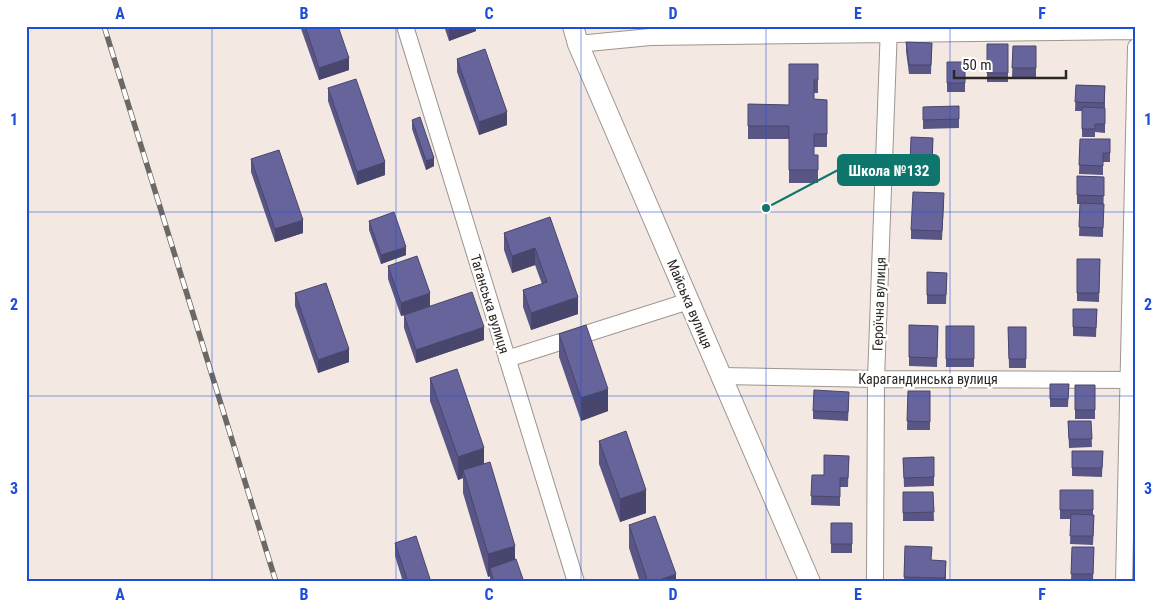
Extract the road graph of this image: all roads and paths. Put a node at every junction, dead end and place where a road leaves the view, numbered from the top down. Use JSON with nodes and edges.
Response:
{"nodes":[{"id":1,"x":405,"y":26,"type":"edge"},
{"id":2,"x":889,"y":30,"type":"edge"},
{"id":3,"x":1136,"y":31,"type":"edge"},
{"id":4,"x":650,"y":32,"type":"edge"},
{"id":5,"x":575,"y":35,"type":"edge"},
{"id":6,"x":1136,"y":47,"type":"edge"},
{"id":7,"x":689,"y":301,"type":"junction"},
{"id":8,"x":508,"y":359,"type":"junction"},
{"id":9,"x":721,"y":376,"type":"junction"},
{"id":10,"x":876,"y":379,"type":"junction"},
{"id":11,"x":1132,"y":380,"type":"edge"},
{"id":12,"x":576,"y":582,"type":"edge"},
{"id":13,"x":810,"y":582,"type":"edge"},
{"id":14,"x":875,"y":582,"type":"edge"},
{"id":15,"x":1124,"y":582,"type":"edge"}],
"edges":[{"from":1,"to":8,"type":"street","name":"Таганська вулиця"},
{"from":2,"to":3,"type":"street"},
{"from":2,"to":4,"type":"street"},
{"from":2,"to":10,"type":"street","name":"Героїчна вулиця"},
{"from":4,"to":5,"type":"street"},
{"from":5,"to":7,"type":"street","name":"Майська вулиця"},
{"from":6,"to":11,"type":"street"},
{"from":7,"to":8,"type":"street"},
{"from":7,"to":9,"type":"street","name":"Майська вулиця"},
{"from":8,"to":12,"type":"street","name":"Таганська вулиця"},
{"from":9,"to":10,"type":"street","name":"Карагандинська вулиця"},
{"from":9,"to":13,"type":"street","name":"Майська вулиця"},
{"from":10,"to":11,"type":"street","name":"Карагандинська вулиця"},
{"from":10,"to":14,"type":"street","name":"Героїчна вулиця"},
{"from":11,"to":15,"type":"street"}]}
